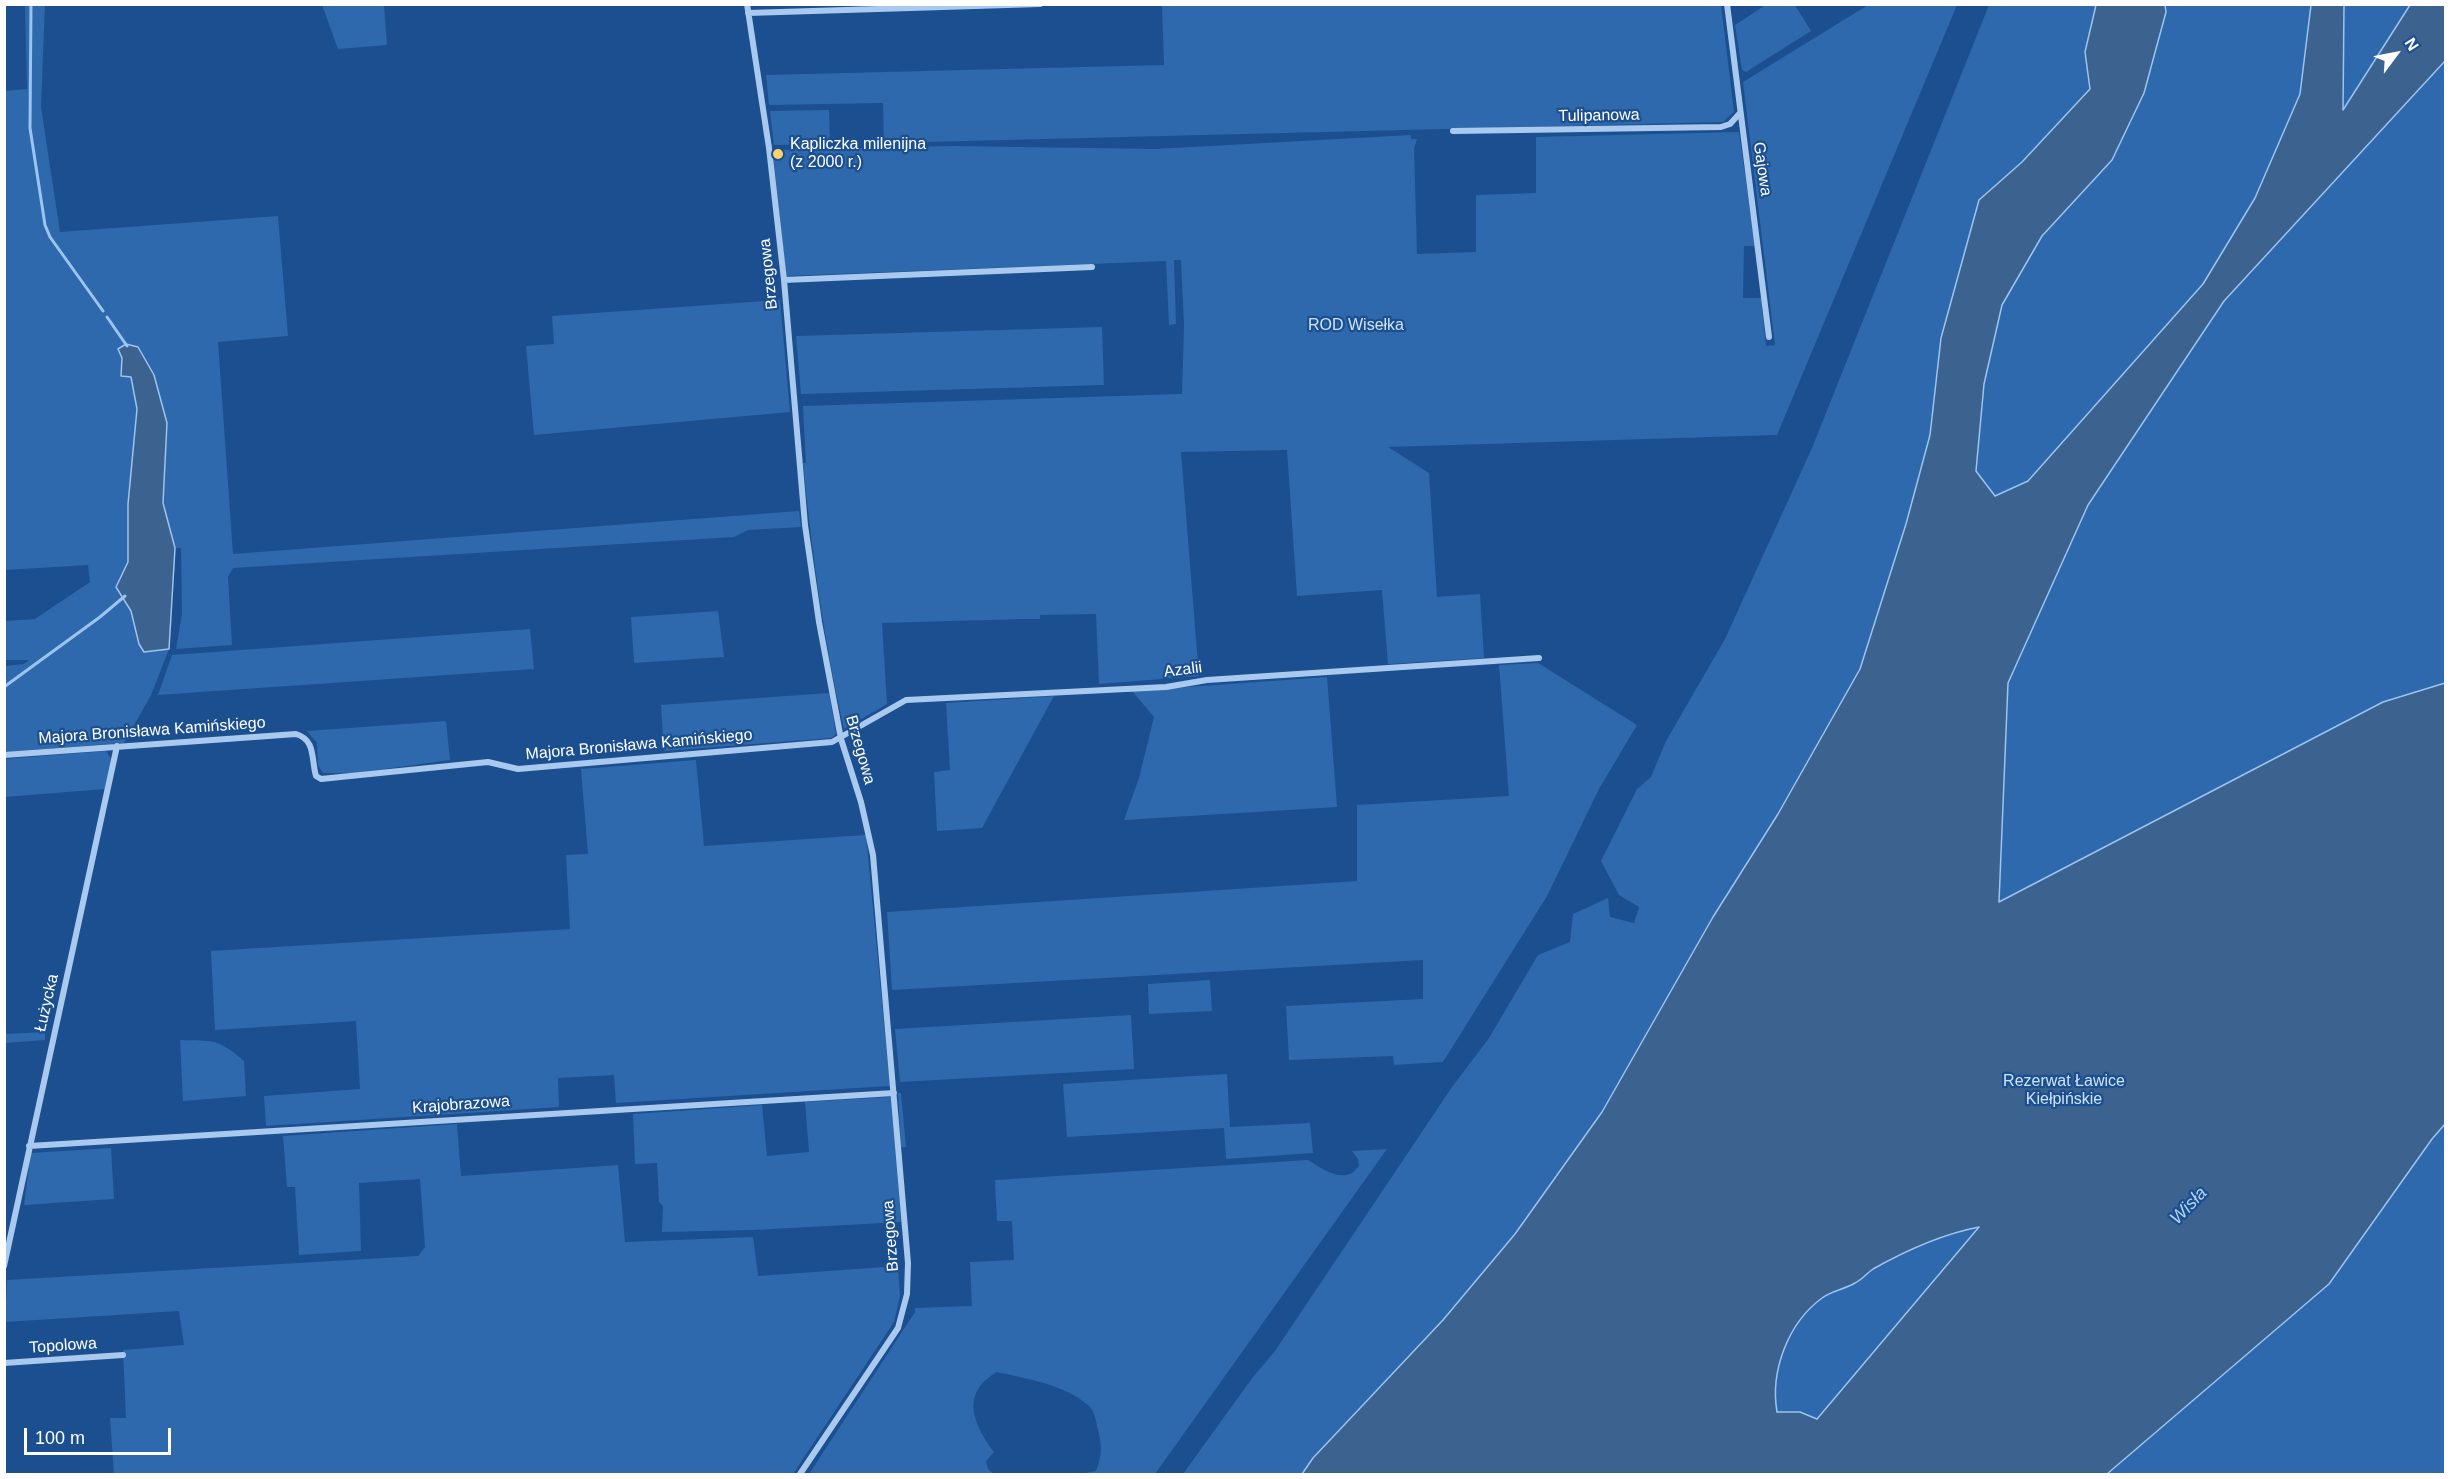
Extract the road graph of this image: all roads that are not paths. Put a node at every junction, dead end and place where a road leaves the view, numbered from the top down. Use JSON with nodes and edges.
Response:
{"nodes":[{"id":1,"x":747,"y":4,"type":"edge"},
{"id":2,"x":1040,"y":4,"type":"edge"},
{"id":3,"x":1727,"y":4,"type":"edge"},
{"id":4,"x":748,"y":13,"type":"junction"},
{"id":5,"x":1740,"y":113,"type":"junction"},
{"id":6,"x":1453,"y":131,"type":"dead end"},
{"id":7,"x":1092,"y":267,"type":"dead end"},
{"id":8,"x":784,"y":280,"type":"junction"},
{"id":9,"x":1769,"y":337,"type":"dead end"},
{"id":10,"x":1539,"y":658,"type":"dead end"},
{"id":11,"x":841,"y":739,"type":"junction"},
{"id":12,"x":117,"y":746,"type":"junction"},
{"id":13,"x":4,"y":755,"type":"edge"},
{"id":14,"x":894,"y":1093,"type":"junction"},
{"id":15,"x":29,"y":1146,"type":"junction"},
{"id":16,"x":4,"y":1266,"type":"edge"},
{"id":17,"x":123,"y":1355,"type":"dead end"},
{"id":18,"x":4,"y":1363,"type":"edge"},
{"id":19,"x":800,"y":1474,"type":"edge"}],
"edges":[{"from":1,"to":4,"type":"street","name":"Brzegowa"},
{"from":2,"to":4,"type":"street"},
{"from":3,"to":5,"type":"street","name":"Gajowa"},
{"from":4,"to":8,"type":"street","name":"Brzegowa"},
{"from":5,"to":6,"type":"street","name":"Tulipanowa"},
{"from":5,"to":9,"type":"street","name":"Gajowa"},
{"from":7,"to":8,"type":"street"},
{"from":8,"to":11,"type":"street","name":"Brzegowa"},
{"from":10,"to":11,"type":"street","name":"Azalii"},
{"from":11,"to":12,"type":"street","name":"Majora Bronisława Kamińskiego"},
{"from":11,"to":14,"type":"street","name":"Brzegowa"},
{"from":12,"to":13,"type":"street","name":"Majora Bronisława Kamińskiego"},
{"from":12,"to":15,"type":"street","name":"Łużycka"},
{"from":14,"to":15,"type":"street","name":"Krajobrazowa"},
{"from":14,"to":19,"type":"street","name":"Brzegowa"},
{"from":15,"to":16,"type":"street","name":"Łużycka"},
{"from":17,"to":18,"type":"street","name":"Topolowa"}]}
